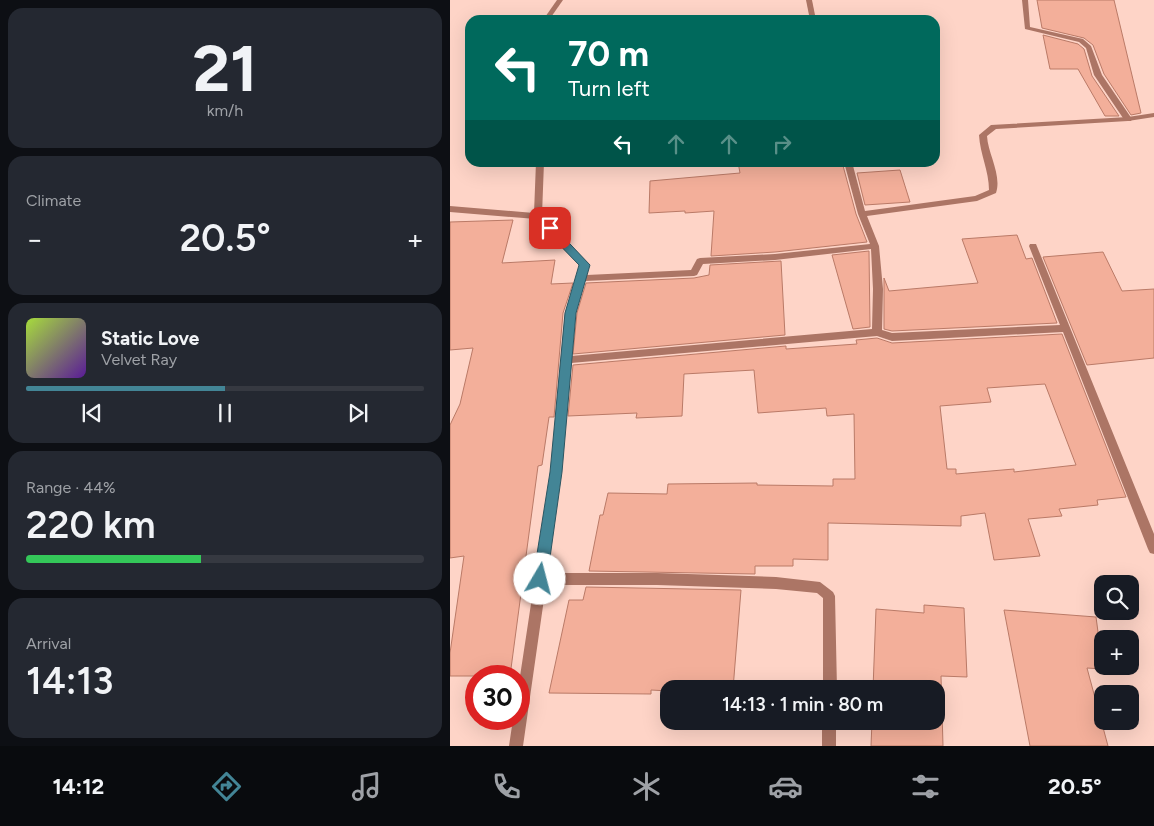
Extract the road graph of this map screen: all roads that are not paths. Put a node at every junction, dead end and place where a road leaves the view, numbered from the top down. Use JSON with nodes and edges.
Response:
{"nodes":[{"id":1,"x":560,"y":0,"type":"edge"},
{"id":2,"x":809,"y":0,"type":"edge"},
{"id":3,"x":1025,"y":0,"type":"edge"},
{"id":4,"x":550,"y":15,"type":"edge"},
{"id":5,"x":812,"y":15,"type":"edge"},
{"id":6,"x":1154,"y":115,"type":"edge"},
{"id":7,"x":1128,"y":119,"type":"junction"},
{"id":8,"x":540,"y":167,"type":"edge"},
{"id":9,"x":849,"y":167,"type":"edge"},
{"id":10,"x":450,"y":209,"type":"edge"},
{"id":11,"x":862,"y":214,"type":"junction"},
{"id":12,"x":538,"y":216,"type":"junction"},
{"id":13,"x":876,"y":246,"type":"junction"},
{"id":14,"x":1033,"y":246,"type":"dead end"},
{"id":15,"x":581,"y":278,"type":"junction"},
{"id":16,"x":1066,"y":328,"type":"junction"},
{"id":17,"x":877,"y":332,"type":"junction"},
{"id":18,"x":567,"y":360,"type":"junction"},
{"id":19,"x":1154,"y":549,"type":"edge"},
{"id":20,"x":540,"y":579,"type":"junction"},
{"id":21,"x":830,"y":680,"type":"edge"},
{"id":22,"x":829,"y":730,"type":"edge"},
{"id":23,"x":516,"y":746,"type":"edge"},
{"id":24,"x":828,"y":746,"type":"edge"}],
"edges":[{"from":1,"to":4,"type":"street"},
{"from":2,"to":5,"type":"street"},
{"from":3,"to":7,"type":"street"},
{"from":6,"to":7,"type":"street"},
{"from":7,"to":11,"type":"street"},
{"from":8,"to":12,"type":"street"},
{"from":9,"to":11,"type":"street"},
{"from":10,"to":12,"type":"street"},
{"from":11,"to":13,"type":"street"},
{"from":12,"to":15,"type":"street"},
{"from":13,"to":15,"type":"street"},
{"from":13,"to":17,"type":"street"},
{"from":14,"to":16,"type":"street"},
{"from":15,"to":18,"type":"street"},
{"from":16,"to":17,"type":"street"},
{"from":16,"to":19,"type":"street"},
{"from":17,"to":18,"type":"street"},
{"from":18,"to":20,"type":"street"},
{"from":20,"to":21,"type":"street"},
{"from":20,"to":23,"type":"street"},
{"from":22,"to":24,"type":"street"}]}
